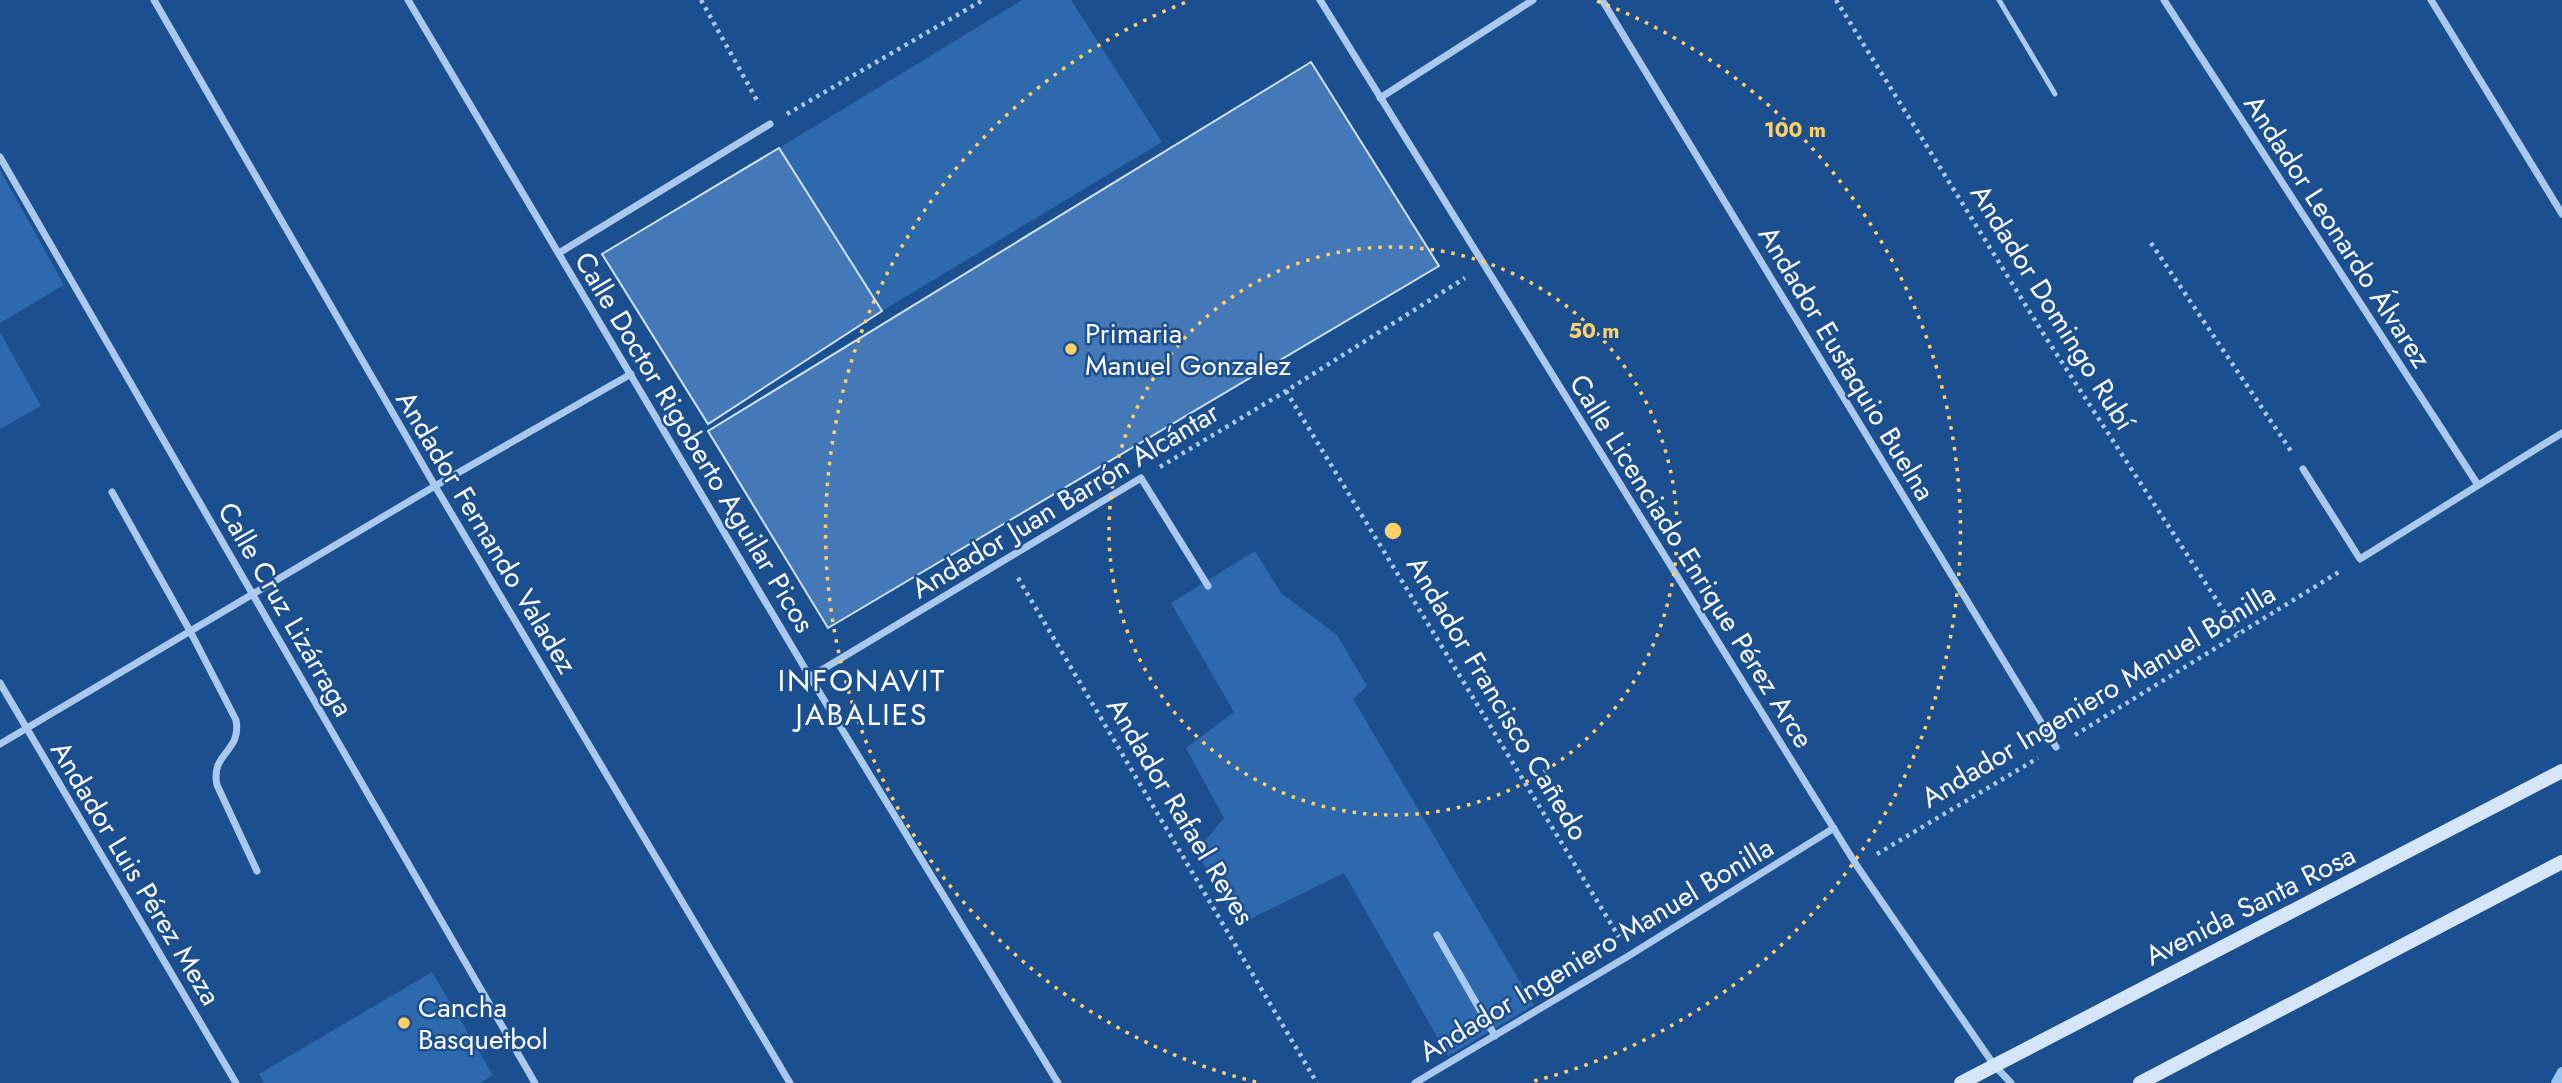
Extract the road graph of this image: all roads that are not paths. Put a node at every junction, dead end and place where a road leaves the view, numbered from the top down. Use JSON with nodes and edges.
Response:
{"nodes":[{"id":1,"x":154,"y":0,"type":"edge"},
{"id":2,"x":408,"y":0,"type":"edge"},
{"id":3,"x":1320,"y":0,"type":"edge"},
{"id":4,"x":1533,"y":0,"type":"edge"},
{"id":5,"x":1602,"y":0,"type":"edge"},
{"id":6,"x":2000,"y":0,"type":"edge"},
{"id":7,"x":2164,"y":0,"type":"edge"},
{"id":8,"x":2431,"y":0,"type":"edge"},
{"id":9,"x":2055,"y":94,"type":"dead end"},
{"id":10,"x":1380,"y":98,"type":"junction"},
{"id":11,"x":770,"y":124,"type":"road end"},
{"id":12,"x":0,"y":157,"type":"edge"},
{"id":13,"x":2562,"y":214,"type":"edge"},
{"id":14,"x":559,"y":253,"type":"junction"},
{"id":15,"x":631,"y":374,"type":"junction"},
{"id":16,"x":2562,"y":433,"type":"edge"},
{"id":17,"x":2303,"y":469,"type":"road end"},
{"id":18,"x":2478,"y":485,"type":"junction"},
{"id":19,"x":435,"y":486,"type":"junction"},
{"id":20,"x":111,"y":492,"type":"dead end"},
{"id":21,"x":1208,"y":586,"type":"dead end"},
{"id":22,"x":253,"y":594,"type":"junction"},
{"id":23,"x":190,"y":631,"type":"junction"},
{"id":24,"x":810,"y":677,"type":"junction"},
{"id":25,"x":0,"y":683,"type":"edge"},
{"id":26,"x":26,"y":729,"type":"junction"},
{"id":27,"x":0,"y":744,"type":"edge"},
{"id":28,"x":2056,"y":747,"type":"road end"},
{"id":29,"x":2562,"y":771,"type":"edge"},
{"id":30,"x":1834,"y":828,"type":"junction"},
{"id":31,"x":2562,"y":862,"type":"edge"},
{"id":32,"x":257,"y":871,"type":"dead end"},
{"id":33,"x":1437,"y":934,"type":"dead end"},
{"id":34,"x":1495,"y":1036,"type":"junction"},
{"id":35,"x":1994,"y":1065,"type":"junction"},
{"id":36,"x":236,"y":1083,"type":"edge"},
{"id":37,"x":535,"y":1083,"type":"edge"},
{"id":38,"x":790,"y":1083,"type":"edge"},
{"id":39,"x":1058,"y":1083,"type":"edge"},
{"id":40,"x":1415,"y":1083,"type":"edge"},
{"id":41,"x":1961,"y":1083,"type":"edge"},
{"id":42,"x":2011,"y":1083,"type":"edge"},
{"id":43,"x":2140,"y":1083,"type":"edge"}],
"edges":[{"from":1,"to":19,"type":"street","name":"Andador Fernando Valadez"},
{"from":2,"to":14,"type":"street","name":"Calle Doctor Rigoberto Aguilar Picos"},
{"from":3,"to":10,"type":"street","name":"Calle Licenciado Enrique Pérez Arce"},
{"from":4,"to":10,"type":"street"},
{"from":5,"to":28,"type":"street","name":"Andador Eustaquio Buelna"},
{"from":6,"to":9,"type":"lane"},
{"from":7,"to":18,"type":"street","name":"Andador Leonardo Álvarez"},
{"from":8,"to":13,"type":"street"},
{"from":10,"to":30,"type":"street","name":"Calle Licenciado Enrique Pérez Arce"},
{"from":11,"to":14,"type":"street"},
{"from":12,"to":22,"type":"street","name":"Calle Cruz Lizárraga"},
{"from":14,"to":15,"type":"street","name":"Calle Doctor Rigoberto Aguilar Picos"},
{"from":15,"to":19,"type":"street"},
{"from":15,"to":24,"type":"street","name":"Calle Doctor Rigoberto Aguilar Picos"},
{"from":16,"to":18,"type":"street"},
{"from":17,"to":18,"type":"street"},
{"from":19,"to":22,"type":"street"},
{"from":19,"to":38,"type":"street","name":"Andador Fernando Valadez"},
{"from":20,"to":23,"type":"street"},
{"from":21,"to":24,"type":"street","name":"Andador Juan Barrón Alcántar"},
{"from":22,"to":23,"type":"street"},
{"from":22,"to":37,"type":"street","name":"Calle Cruz Lizárraga"},
{"from":23,"to":26,"type":"street"},
{"from":23,"to":32,"type":"street"},
{"from":24,"to":39,"type":"street","name":"Calle Doctor Rigoberto Aguilar Picos"},
{"from":25,"to":26,"type":"street","name":"Andador Luis Pérez Meza"},
{"from":26,"to":27,"type":"street"},
{"from":26,"to":36,"type":"street","name":"Andador Luis Pérez Meza"},
{"from":29,"to":35,"type":"main road","name":"Avenida Santa Rosa"},
{"from":30,"to":34,"type":"street","name":"Andador Ingeniero Manuel Bonilla"},
{"from":30,"to":35,"type":"street","name":"Calle Licenciado Enrique Pérez Arce"},
{"from":31,"to":43,"type":"main road"},
{"from":33,"to":34,"type":"street"},
{"from":34,"to":40,"type":"street","name":"Andador Ingeniero Manuel Bonilla"},
{"from":35,"to":41,"type":"main road","name":"Avenida Santa Rosa"},
{"from":35,"to":42,"type":"street","name":"Calle Licenciado Enrique Pérez Arce"}]}
